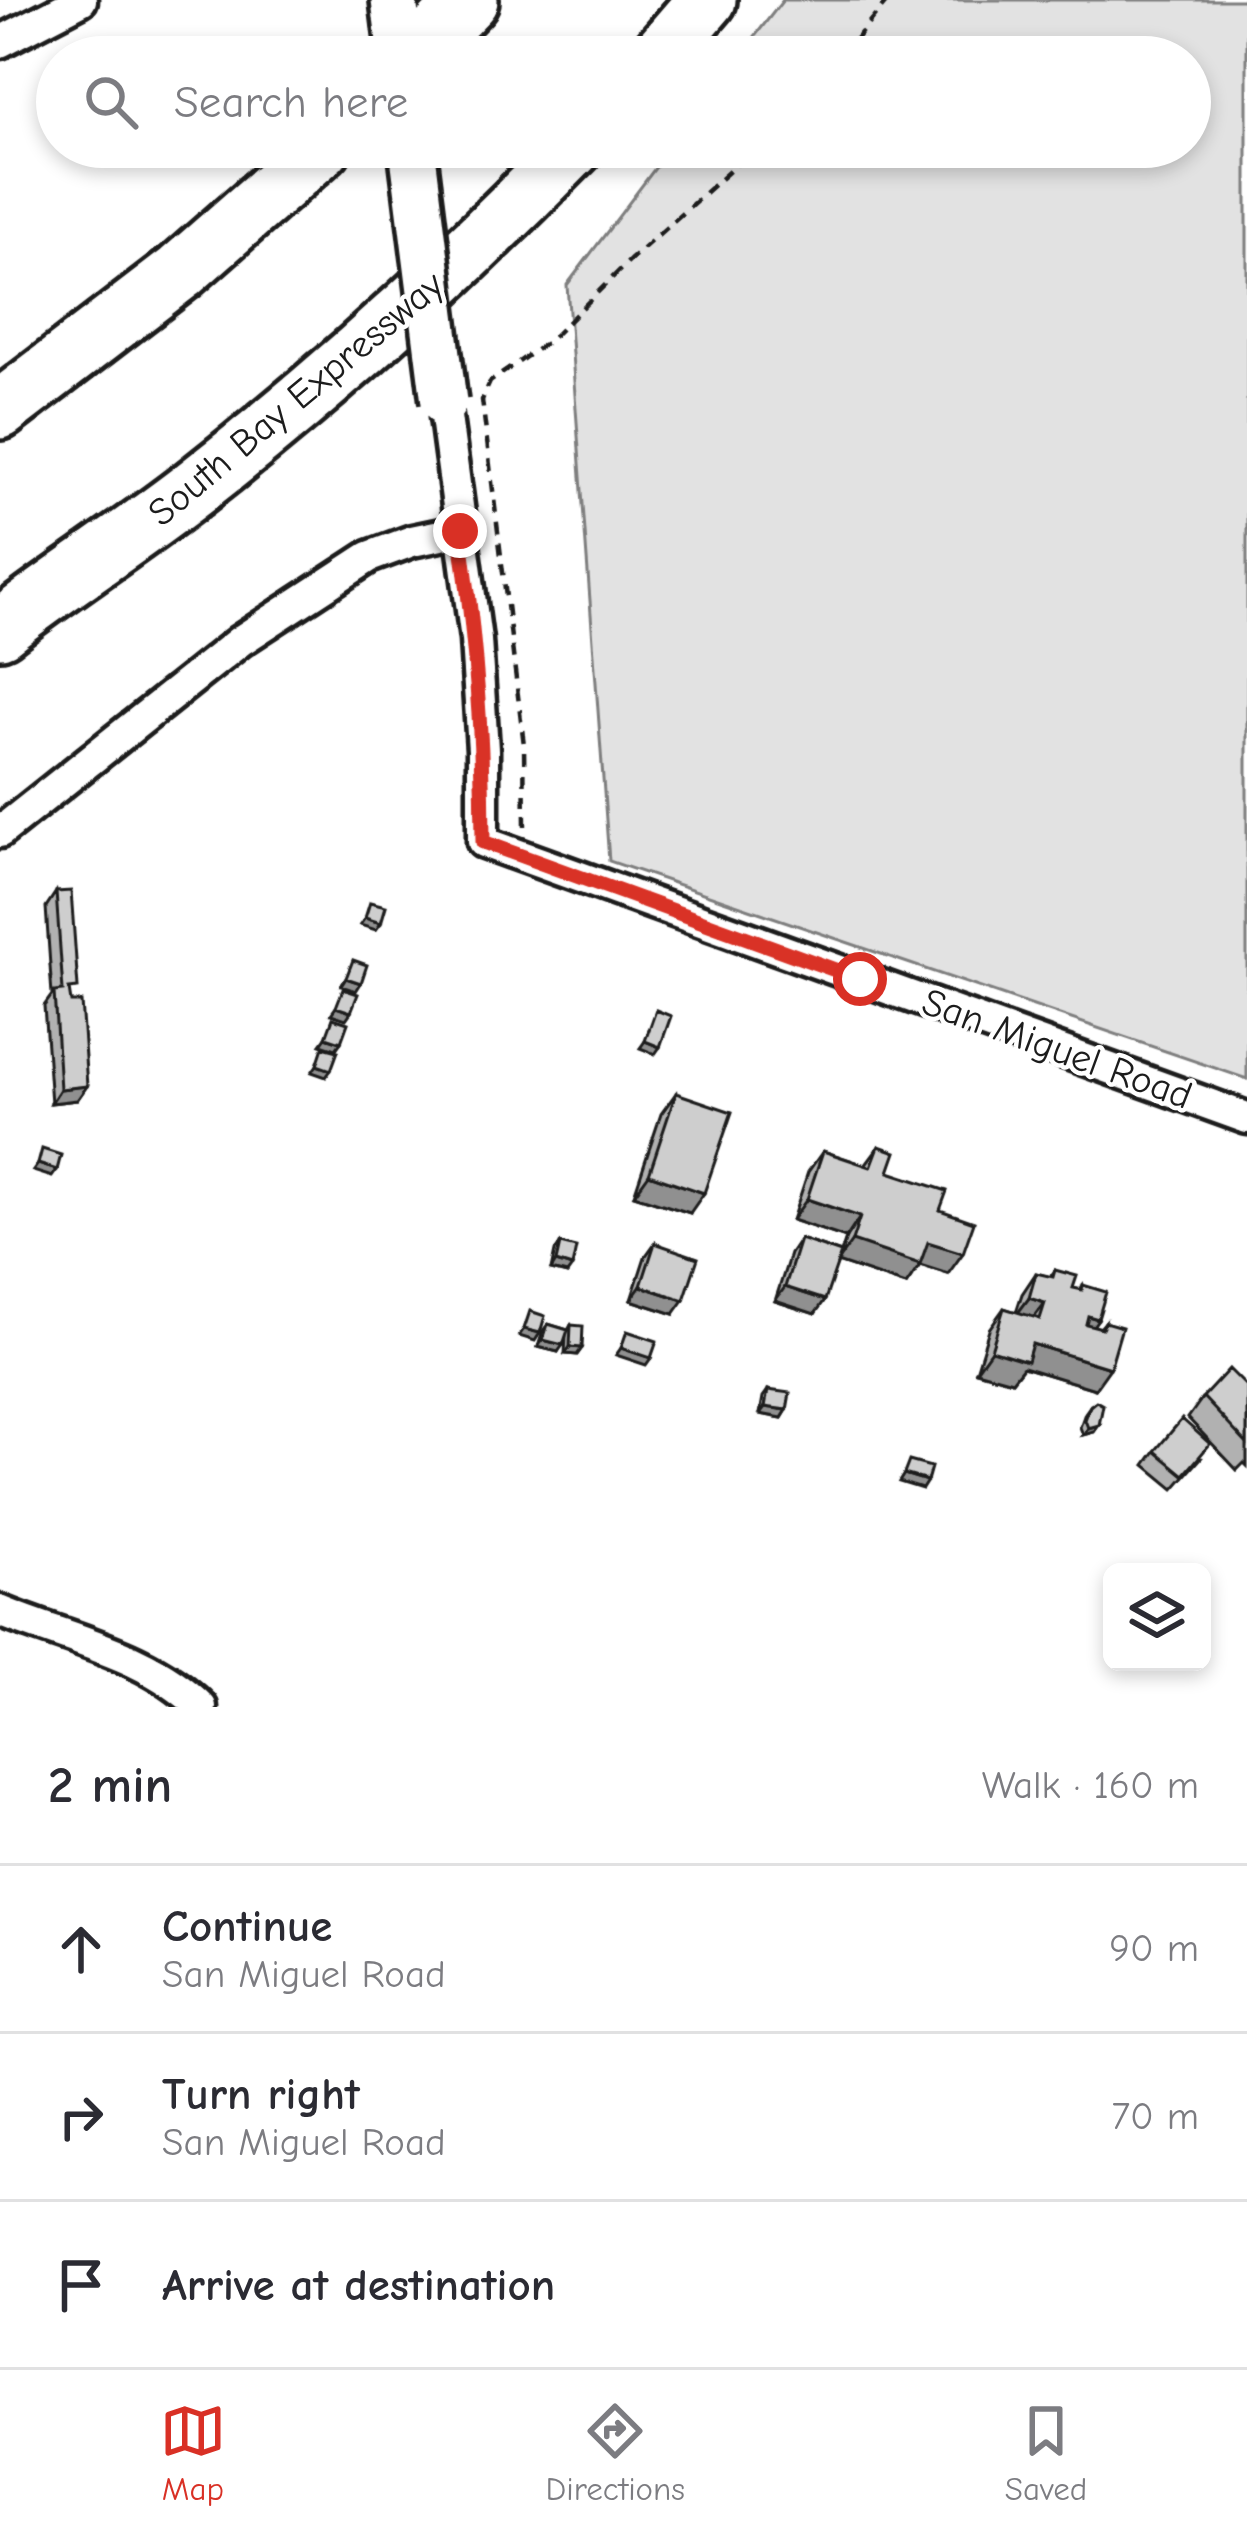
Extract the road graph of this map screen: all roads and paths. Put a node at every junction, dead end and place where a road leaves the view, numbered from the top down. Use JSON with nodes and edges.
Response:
{"nodes":[{"id":1,"x":81,"y":0,"type":"edge"},
{"id":2,"x":394,"y":0,"type":"edge"},
{"id":3,"x":469,"y":0,"type":"edge"},
{"id":4,"x":707,"y":0,"type":"edge"},
{"id":5,"x":889,"y":0,"type":"edge"},
{"id":6,"x":398,"y":36,"type":"edge"},
{"id":7,"x":434,"y":36,"type":"edge"},
{"id":8,"x":676,"y":36,"type":"edge"},
{"id":9,"x":859,"y":36,"type":"edge"},
{"id":10,"x":0,"y":42,"type":"edge"},
{"id":11,"x":298,"y":168,"type":"edge"},
{"id":12,"x":415,"y":168,"type":"edge"},
{"id":13,"x":553,"y":168,"type":"edge"},
{"id":14,"x":736,"y":168,"type":"edge"},
{"id":15,"x":444,"y":402,"type":"joint"},
{"id":16,"x":0,"y":410,"type":"edge"},
{"id":17,"x":460,"y":531,"type":"junction"},
{"id":18,"x":0,"y":629,"type":"edge"},
{"id":19,"x":0,"y":832,"type":"edge"},
{"id":20,"x":521,"y":856,"type":"junction"},
{"id":21,"x":1247,"y":1118,"type":"edge"},
{"id":22,"x":0,"y":1611,"type":"edge"},
{"id":23,"x":202,"y":1707,"type":"edge"}],
"edges":[{"from":1,"to":10,"type":"street"},
{"from":2,"to":6,"type":"street"},
{"from":3,"to":7,"type":"highway"},
{"from":4,"to":8,"type":"highway"},
{"from":5,"to":9,"type":"path"},
{"from":11,"to":16,"type":"highway"},
{"from":12,"to":15,"type":"street","name":"San Miguel Road","bridge":true},
{"from":13,"to":18,"type":"highway","name":"South Bay Expressway"},
{"from":14,"to":20,"type":"path"},
{"from":15,"to":17,"type":"street","name":"San Miguel Road"},
{"from":17,"to":19,"type":"street"},
{"from":17,"to":20,"type":"street","name":"San Miguel Road"},
{"from":20,"to":21,"type":"street","name":"San Miguel Road"},
{"from":22,"to":23,"type":"street"}]}
